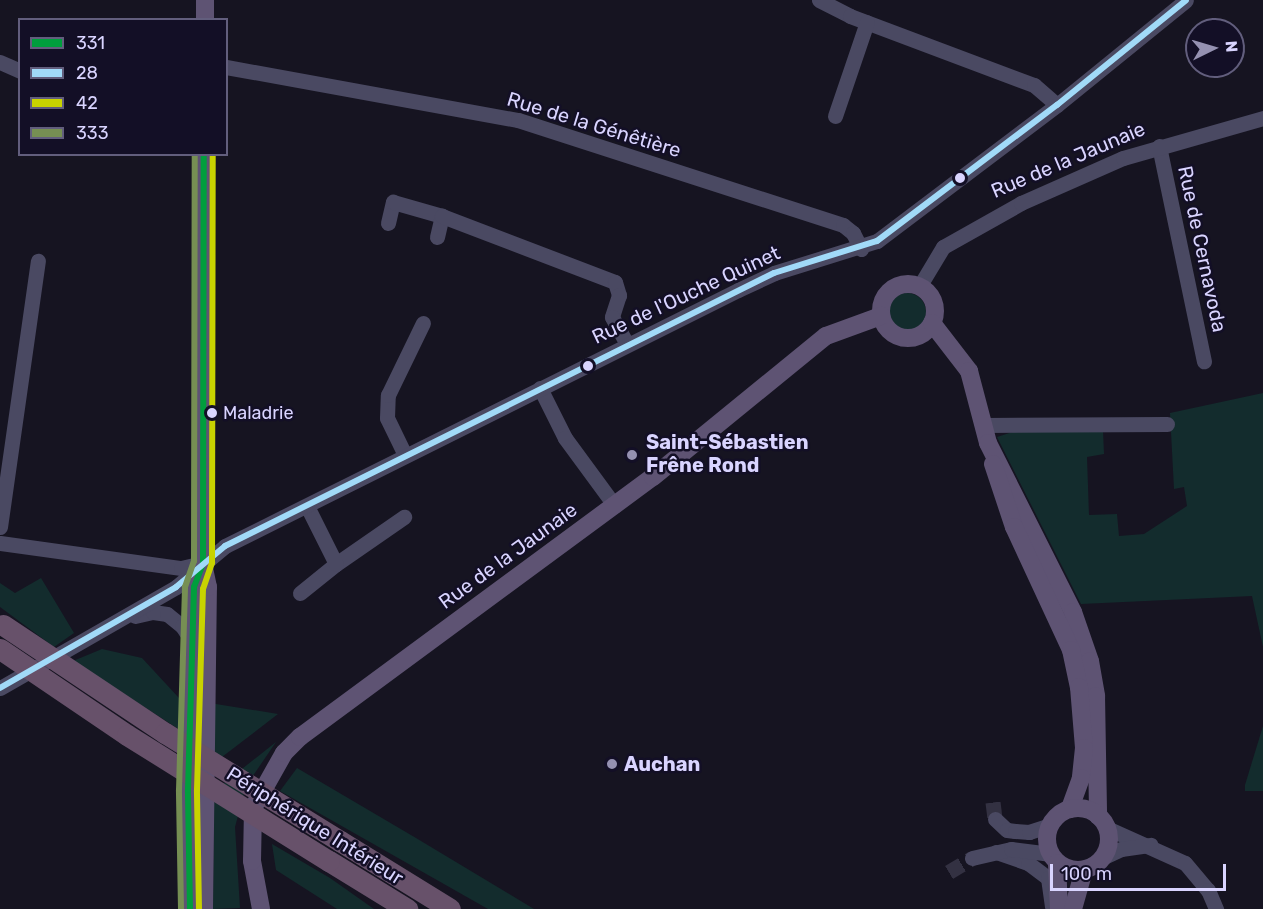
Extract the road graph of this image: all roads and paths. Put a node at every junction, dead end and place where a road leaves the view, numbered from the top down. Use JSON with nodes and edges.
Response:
{"nodes":[{"id":1,"x":205,"y":0,"type":"edge"},
{"id":2,"x":1185,"y":0,"type":"edge"},
{"id":3,"x":823,"y":1,"type":"edge"},
{"id":4,"x":205,"y":18,"type":"edge"},
{"id":5,"x":867,"y":22,"type":"junction"},
{"id":6,"x":0,"y":62,"type":"edge"},
{"id":7,"x":228,"y":67,"type":"edge"},
{"id":8,"x":18,"y":70,"type":"edge"},
{"id":9,"x":1057,"y":105,"type":"junction"},
{"id":10,"x":835,"y":116,"type":"dead end"},
{"id":11,"x":1263,"y":118,"type":"edge"},
{"id":12,"x":1159,"y":146,"type":"junction"},
{"id":13,"x":204,"y":156,"type":"edge"},
{"id":14,"x":442,"y":216,"type":"junction"},
{"id":15,"x":388,"y":223,"type":"dead end"},
{"id":16,"x":437,"y":237,"type":"dead end"},
{"id":17,"x":861,"y":249,"type":"junction"},
{"id":18,"x":38,"y":261,"type":"dead end"},
{"id":19,"x":919,"y":287,"type":"junction"},
{"id":20,"x":881,"y":316,"type":"junction"},
{"id":21,"x":423,"y":323,"type":"dead end"},
{"id":22,"x":932,"y":323,"type":"junction"},
{"id":23,"x":627,"y":344,"type":"junction"},
{"id":24,"x":1204,"y":361,"type":"dead end"},
{"id":25,"x":540,"y":388,"type":"junction"},
{"id":26,"x":1167,"y":424,"type":"dead end"},
{"id":27,"x":983,"y":425,"type":"junction"},
{"id":28,"x":992,"y":451,"type":"junction"},
{"id":29,"x":405,"y":455,"type":"junction"},
{"id":30,"x":307,"y":506,"type":"junction"},
{"id":31,"x":615,"y":506,"type":"junction"},
{"id":32,"x":404,"y":517,"type":"dead end"},
{"id":33,"x":0,"y":527,"type":"edge"},
{"id":34,"x":0,"y":543,"type":"edge"},
{"id":35,"x":203,"y":563,"type":"junction"},
{"id":36,"x":336,"y":564,"type":"junction"},
{"id":37,"x":1035,"y":572,"type":"junction"},
{"id":38,"x":300,"y":593,"type":"dead end"},
{"id":39,"x":1073,"y":612,"type":"junction"},
{"id":40,"x":116,"y":622,"type":"junction"},
{"id":41,"x":2,"y":624,"type":"edge"},
{"id":42,"x":194,"y":644,"type":"junction"},
{"id":43,"x":0,"y":649,"type":"edge"},
{"id":44,"x":0,"y":688,"type":"edge"},
{"id":45,"x":1070,"y":809,"type":"junction"},
{"id":46,"x":995,"y":819,"type":"dead end"},
{"id":47,"x":1103,"y":822,"type":"junction"},
{"id":48,"x":1050,"y":825,"type":"junction"},
{"id":49,"x":189,"y":826,"type":"junction"},
{"id":50,"x":1151,"y":845,"type":"junction"},
{"id":51,"x":996,"y":852,"type":"junction"},
{"id":52,"x":1104,"y":857,"type":"junction"},
{"id":53,"x":972,"y":858,"type":"tunnel mouth"},
{"id":54,"x":1054,"y":858,"type":"junction"},
{"id":55,"x":1084,"y":870,"type":"junction"},
{"id":56,"x":258,"y":903,"type":"edge"},
{"id":57,"x":190,"y":909,"type":"edge"},
{"id":58,"x":196,"y":909,"type":"edge"},
{"id":59,"x":204,"y":909,"type":"edge"},
{"id":60,"x":407,"y":909,"type":"edge"},
{"id":61,"x":450,"y":909,"type":"edge"},
{"id":62,"x":1052,"y":909,"type":"edge"},
{"id":63,"x":1059,"y":909,"type":"edge"},
{"id":64,"x":1073,"y":909,"type":"edge"},
{"id":65,"x":1216,"y":909,"type":"edge"}],
"edges":[{"from":1,"to":4,"type":"main road"},
{"from":2,"to":9,"type":"street","name":"Rue de l'Ouche Quinet"},
{"from":3,"to":5,"type":"street"},
{"from":5,"to":9,"type":"street"},
{"from":5,"to":10,"type":"street"},
{"from":6,"to":8,"type":"street"},
{"from":7,"to":17,"type":"street","name":"Rue de la Génêtière"},
{"from":9,"to":17,"type":"street","name":"Rue de l'Ouche Quinet"},
{"from":11,"to":12,"type":"street","name":"Rue de la Jaunaie"},
{"from":12,"to":19,"type":"street","name":"Rue de la Jaunaie"},
{"from":12,"to":24,"type":"street","name":"Rue de Cernavoda"},
{"from":13,"to":35,"type":"main road"},
{"from":14,"to":15,"type":"street"},
{"from":14,"to":16,"type":"street"},
{"from":14,"to":23,"type":"street"},
{"from":17,"to":23,"type":"street","name":"Rue de l'Ouche Quinet"},
{"from":18,"to":33,"type":"street"},
{"from":19,"to":20,"type":"main road"},
{"from":19,"to":22,"type":"main road"},
{"from":20,"to":22,"type":"main road"},
{"from":20,"to":31,"type":"main road","name":"Rue de la Jaunaie"},
{"from":21,"to":29,"type":"street"},
{"from":22,"to":27,"type":"main road"},
{"from":23,"to":25,"type":"street","name":"Rue de l'Ouche Quinet"},
{"from":25,"to":29,"type":"street","name":"Rue de l'Ouche Quinet"},
{"from":25,"to":31,"type":"street"},
{"from":26,"to":27,"type":"street"},
{"from":27,"to":28,"type":"main road"},
{"from":28,"to":37,"type":"main road"},
{"from":28,"to":39,"type":"main road"},
{"from":29,"to":30,"type":"street","name":"Rue de l'Ouche Quinet"},
{"from":30,"to":35,"type":"street","name":"Rue de l'Ouche Quinet"},
{"from":30,"to":36,"type":"street"},
{"from":31,"to":56,"type":"main road","name":"Rue de la Jaunaie"},
{"from":32,"to":36,"type":"street"},
{"from":34,"to":35,"type":"street"},
{"from":35,"to":40,"type":"street","name":"Rue de l'Ouche Quinet"},
{"from":35,"to":42,"type":"main road"},
{"from":35,"to":59,"type":"main road"},
{"from":36,"to":38,"type":"street"},
{"from":37,"to":39,"type":"street"},
{"from":37,"to":45,"type":"main road"},
{"from":39,"to":47,"type":"main road"},
{"from":40,"to":42,"type":"street"},
{"from":40,"to":44,"type":"street"},
{"from":41,"to":61,"type":"highway","name":"Périphérique Intérieur","bridge":true},
{"from":42,"to":49,"type":"main road"},
{"from":43,"to":60,"type":"highway","bridge":true},
{"from":45,"to":47,"type":"main road"},
{"from":45,"to":48,"type":"main road"},
{"from":46,"to":48,"type":"street"},
{"from":47,"to":50,"type":"street"},
{"from":47,"to":52,"type":"main road"},
{"from":48,"to":54,"type":"main road"},
{"from":49,"to":57,"type":"main road"},
{"from":49,"to":58,"type":"main road"},
{"from":50,"to":52,"type":"street"},
{"from":50,"to":65,"type":"street"},
{"from":51,"to":53,"type":"street"},
{"from":51,"to":54,"type":"street"},
{"from":51,"to":62,"type":"street"},
{"from":52,"to":55,"type":"main road"},
{"from":54,"to":55,"type":"main road"},
{"from":54,"to":63,"type":"main road"},
{"from":55,"to":64,"type":"main road"}]}
